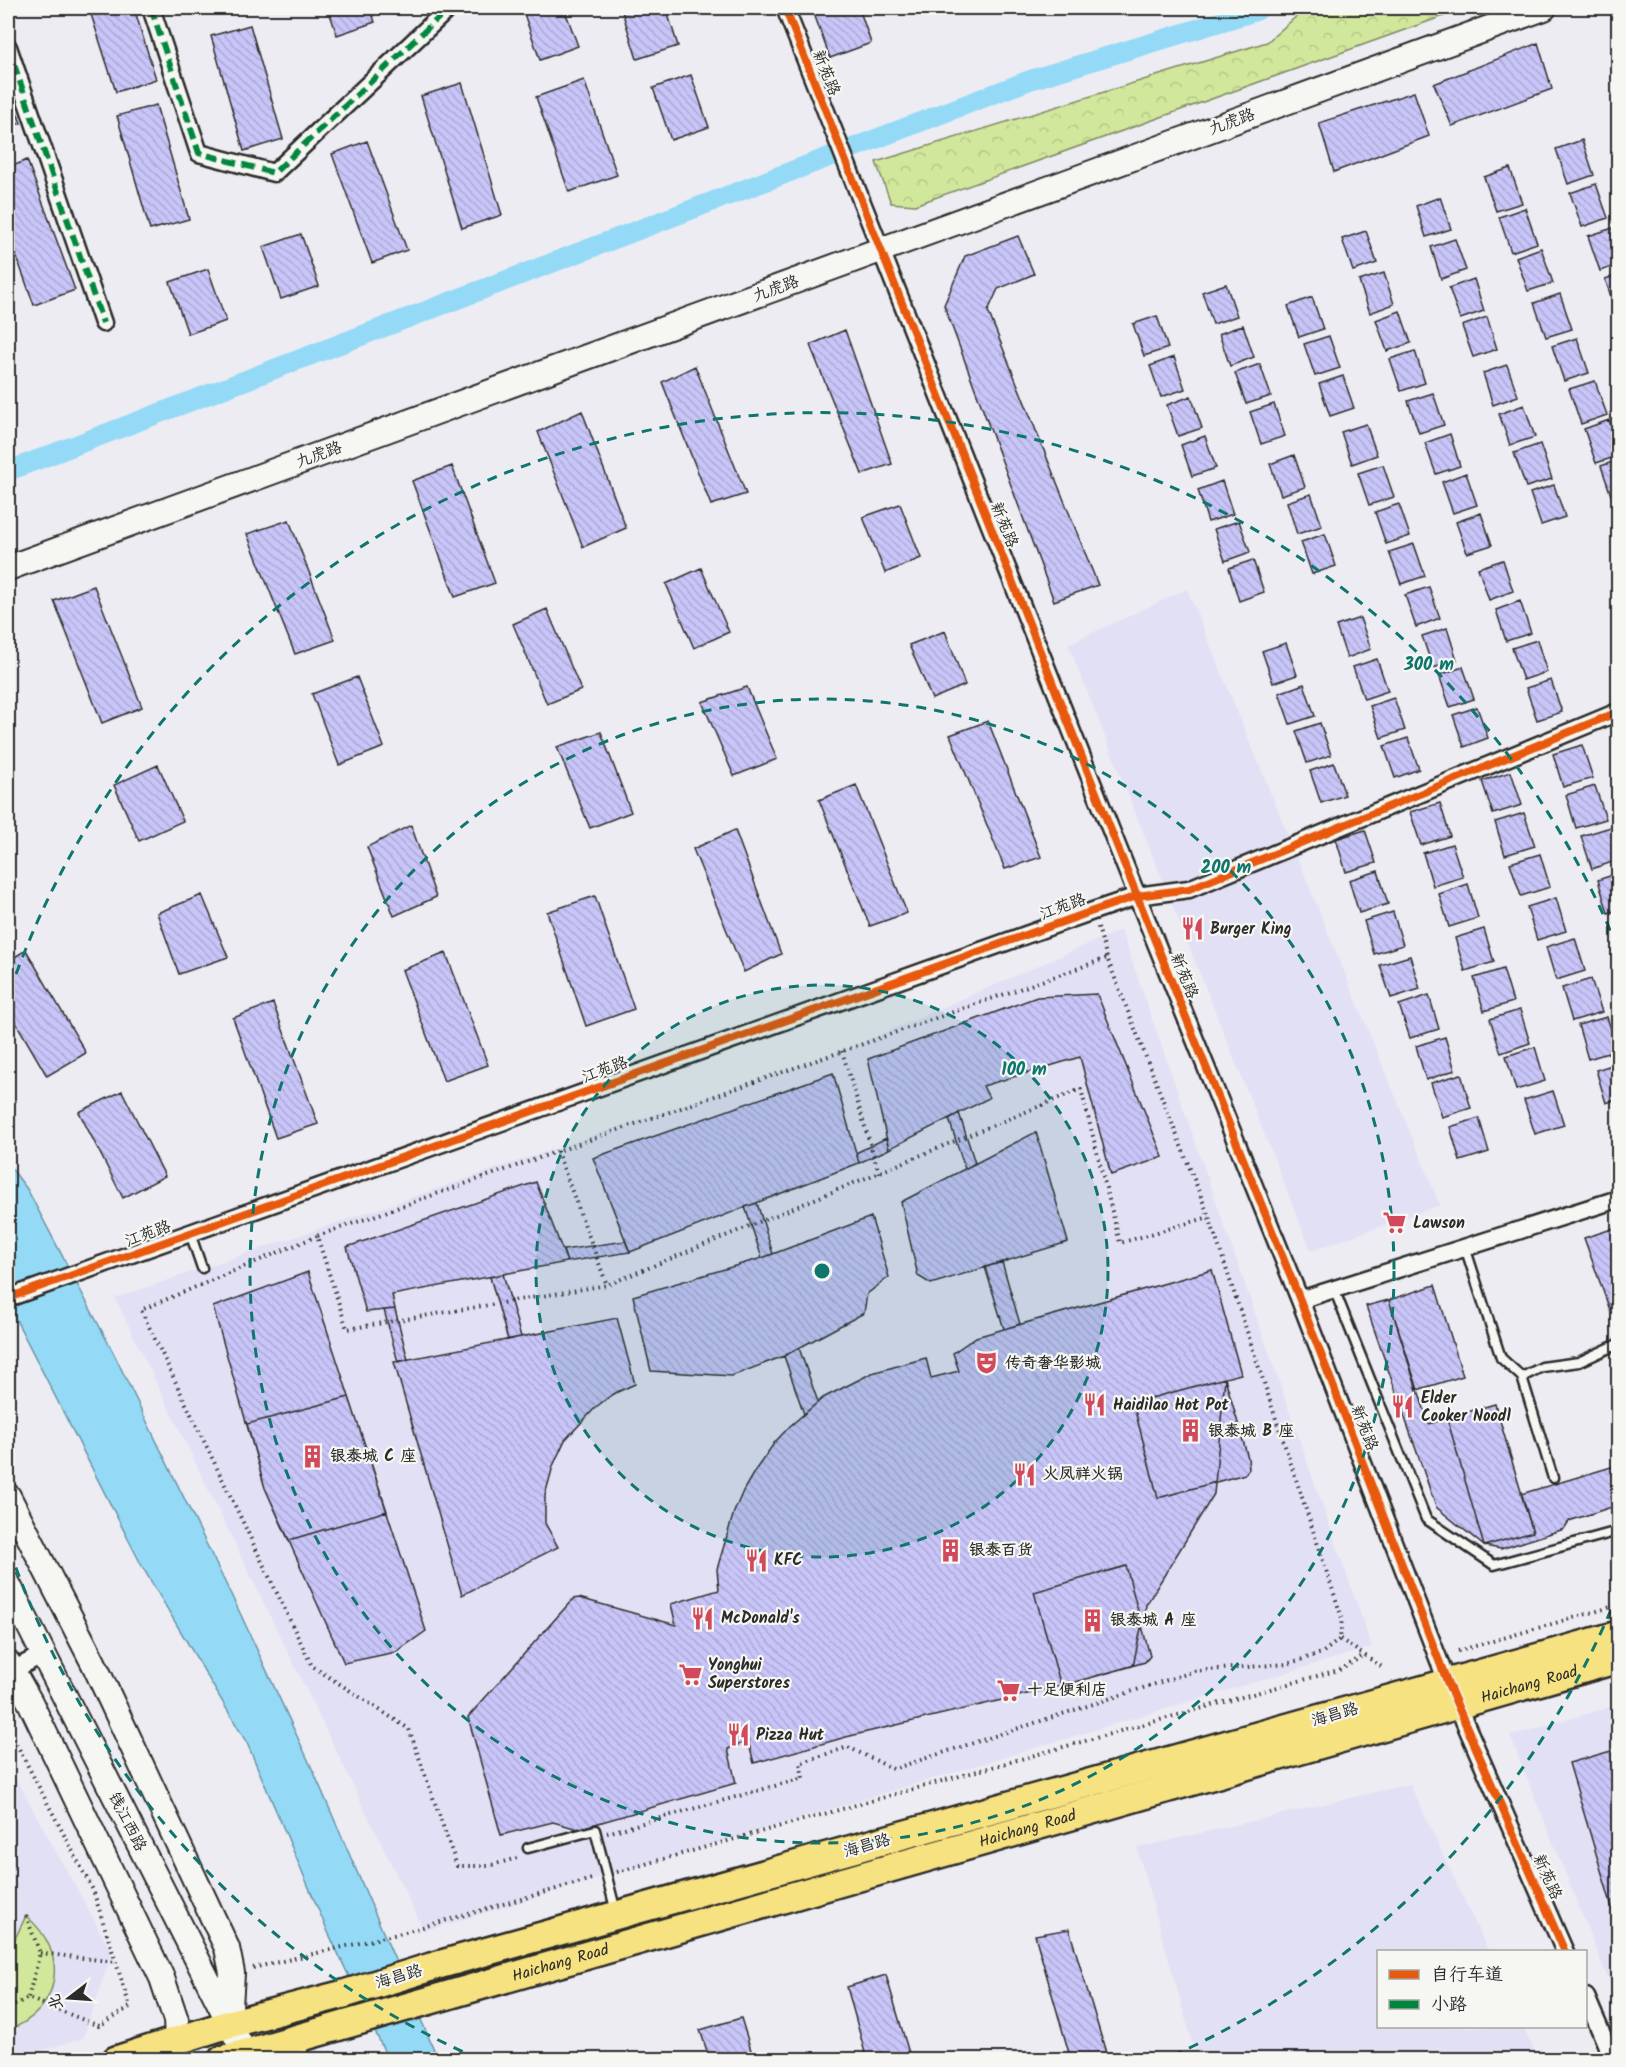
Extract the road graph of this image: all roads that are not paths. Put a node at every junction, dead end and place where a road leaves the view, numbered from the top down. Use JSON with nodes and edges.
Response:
{"nodes":[{"id":1,"x":151,"y":8,"type":"edge"},
{"id":2,"x":449,"y":8,"type":"edge"},
{"id":3,"x":786,"y":8,"type":"edge"},
{"id":4,"x":1544,"y":8,"type":"edge"},
{"id":5,"x":8,"y":47,"type":"edge"},
{"id":6,"x":882,"y":251,"type":"junction"},
{"id":7,"x":103,"y":323,"type":"dead end"},
{"id":8,"x":8,"y":568,"type":"edge"},
{"id":9,"x":1618,"y":712,"type":"edge"},
{"id":10,"x":1137,"y":896,"type":"junction"},
{"id":11,"x":1618,"y":1199,"type":"edge"},
{"id":12,"x":190,"y":1233,"type":"junction"},
{"id":13,"x":1465,"y":1247,"type":"junction"},
{"id":14,"x":202,"y":1268,"type":"dead end"},
{"id":15,"x":1334,"y":1289,"type":"junction"},
{"id":16,"x":8,"y":1298,"type":"edge"},
{"id":17,"x":1300,"y":1300,"type":"junction"},
{"id":18,"x":1618,"y":1344,"type":"edge"},
{"id":19,"x":1522,"y":1377,"type":"junction"},
{"id":20,"x":1553,"y":1478,"type":"dead end"},
{"id":21,"x":8,"y":1496,"type":"edge"},
{"id":22,"x":1618,"y":1531,"type":"edge"},
{"id":23,"x":8,"y":1584,"type":"edge"},
{"id":24,"x":1618,"y":1635,"type":"edge"},
{"id":25,"x":43,"y":1654,"type":"junction"},
{"id":26,"x":1618,"y":1659,"type":"edge"},
{"id":27,"x":9,"y":1669,"type":"edge"},
{"id":28,"x":1453,"y":1694,"type":"junction"},
{"id":29,"x":30,"y":1702,"type":"junction"},
{"id":30,"x":530,"y":1851,"type":"road end"},
{"id":31,"x":617,"y":1915,"type":"junction"},
{"id":32,"x":1564,"y":1950,"type":"edge"},
{"id":33,"x":437,"y":1998,"type":"joint"},
{"id":34,"x":1587,"y":1999,"type":"edge"},
{"id":35,"x":229,"y":2024,"type":"junction"},
{"id":36,"x":177,"y":2040,"type":"junction"},
{"id":37,"x":295,"y":2049,"type":"edge"},
{"id":38,"x":1611,"y":2056,"type":"edge"},
{"id":39,"x":238,"y":2057,"type":"edge"},
{"id":40,"x":116,"y":2060,"type":"edge"}],
"edges":[{"from":1,"to":2,"type":"street"},
{"from":3,"to":6,"type":"street","name":"新苑路"},
{"from":4,"to":6,"type":"street","name":"九虎路"},
{"from":5,"to":7,"type":"street"},
{"from":6,"to":8,"type":"street","name":"九虎路"},
{"from":6,"to":10,"type":"street","name":"新苑路"},
{"from":9,"to":10,"type":"street","name":"江苑路"},
{"from":10,"to":12,"type":"street","name":"江苑路"},
{"from":10,"to":17,"type":"street","name":"新苑路"},
{"from":11,"to":13,"type":"street"},
{"from":12,"to":14,"type":"lane"},
{"from":12,"to":16,"type":"street","name":"江苑路"},
{"from":13,"to":15,"type":"street"},
{"from":13,"to":19,"type":"lane"},
{"from":15,"to":17,"type":"street"},
{"from":15,"to":22,"type":"lane"},
{"from":17,"to":28,"type":"street","name":"新苑路"},
{"from":18,"to":19,"type":"lane"},
{"from":19,"to":20,"type":"lane"},
{"from":21,"to":35,"type":"street"},
{"from":23,"to":25,"type":"street","name":"钱江西路"},
{"from":24,"to":28,"type":"main road","name":"海昌路"},
{"from":25,"to":27,"type":"street"},
{"from":25,"to":29,"type":"street"},
{"from":25,"to":35,"type":"street","name":"钱江西路"},
{"from":26,"to":28,"type":"main road","name":"Haichang Road"},
{"from":27,"to":29,"type":"street"},
{"from":28,"to":31,"type":"main road","name":"海昌路"},
{"from":28,"to":32,"type":"street","name":"新苑路"},
{"from":28,"to":33,"type":"main road","name":"Haichang Road"},
{"from":29,"to":36,"type":"street"},
{"from":30,"to":31,"type":"lane"},
{"from":31,"to":35,"type":"main road","name":"海昌路"},
{"from":33,"to":37,"type":"main road","name":"海昌路"},
{"from":34,"to":38,"type":"street"},
{"from":35,"to":36,"type":"main road","name":"海昌路"},
{"from":35,"to":39,"type":"street","name":"钱江西路"},
{"from":36,"to":40,"type":"main road","name":"海昌路"},
{"from":37,"to":39,"type":"main road","name":"海昌路"}]}
